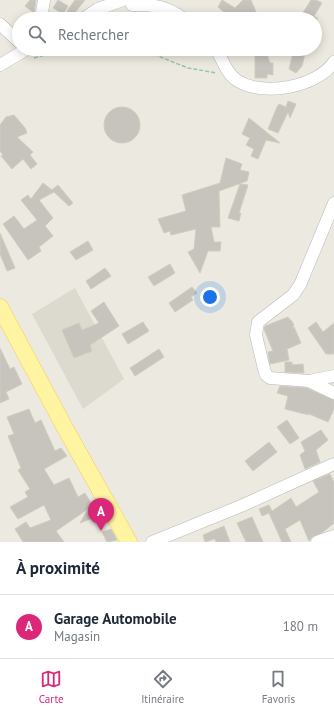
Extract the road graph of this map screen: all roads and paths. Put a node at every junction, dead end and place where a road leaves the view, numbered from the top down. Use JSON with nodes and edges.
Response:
{"nodes":[{"id":1,"x":44,"y":0,"type":"edge"},
{"id":2,"x":129,"y":1,"type":"edge"},
{"id":3,"x":101,"y":5,"type":"edge"},
{"id":4,"x":43,"y":12,"type":"edge"},
{"id":5,"x":92,"y":12,"type":"edge"},
{"id":6,"x":174,"y":12,"type":"edge"},
{"id":7,"x":0,"y":24,"type":"edge"},
{"id":8,"x":12,"y":35,"type":"edge"},
{"id":9,"x":15,"y":56,"type":"edge"},
{"id":10,"x":158,"y":56,"type":"edge"},
{"id":11,"x":220,"y":56,"type":"edge"},
{"id":12,"x":334,"y":62,"type":"edge"},
{"id":13,"x":0,"y":65,"type":"edge"},
{"id":14,"x":231,"y":75,"type":"junction"},
{"id":15,"x":334,"y":203,"type":"edge"},
{"id":16,"x":0,"y":307,"type":"edge"},
{"id":17,"x":334,"y":376,"type":"edge"},
{"id":18,"x":309,"y":381,"type":"junction"},
{"id":19,"x":334,"y":393,"type":"edge"},
{"id":20,"x":334,"y":464,"type":"edge"},
{"id":21,"x":334,"y":536,"type":"edge"},
{"id":22,"x":129,"y":542,"type":"edge"},
{"id":23,"x":152,"y":542,"type":"edge"},
{"id":24,"x":317,"y":542,"type":"edge"}],
"edges":[{"from":1,"to":4,"type":"street"},
{"from":2,"to":3,"type":"street"},
{"from":2,"to":6,"type":"street"},
{"from":3,"to":5,"type":"street"},
{"from":7,"to":8,"type":"street"},
{"from":9,"to":13,"type":"street"},
{"from":10,"to":14,"type":"path"},
{"from":11,"to":14,"type":"street"},
{"from":12,"to":14,"type":"street"},
{"from":15,"to":18,"type":"street"},
{"from":16,"to":22,"type":"main road"},
{"from":17,"to":18,"type":"street"},
{"from":18,"to":19,"type":"street"},
{"from":20,"to":23,"type":"street"},
{"from":21,"to":24,"type":"street"}]}
